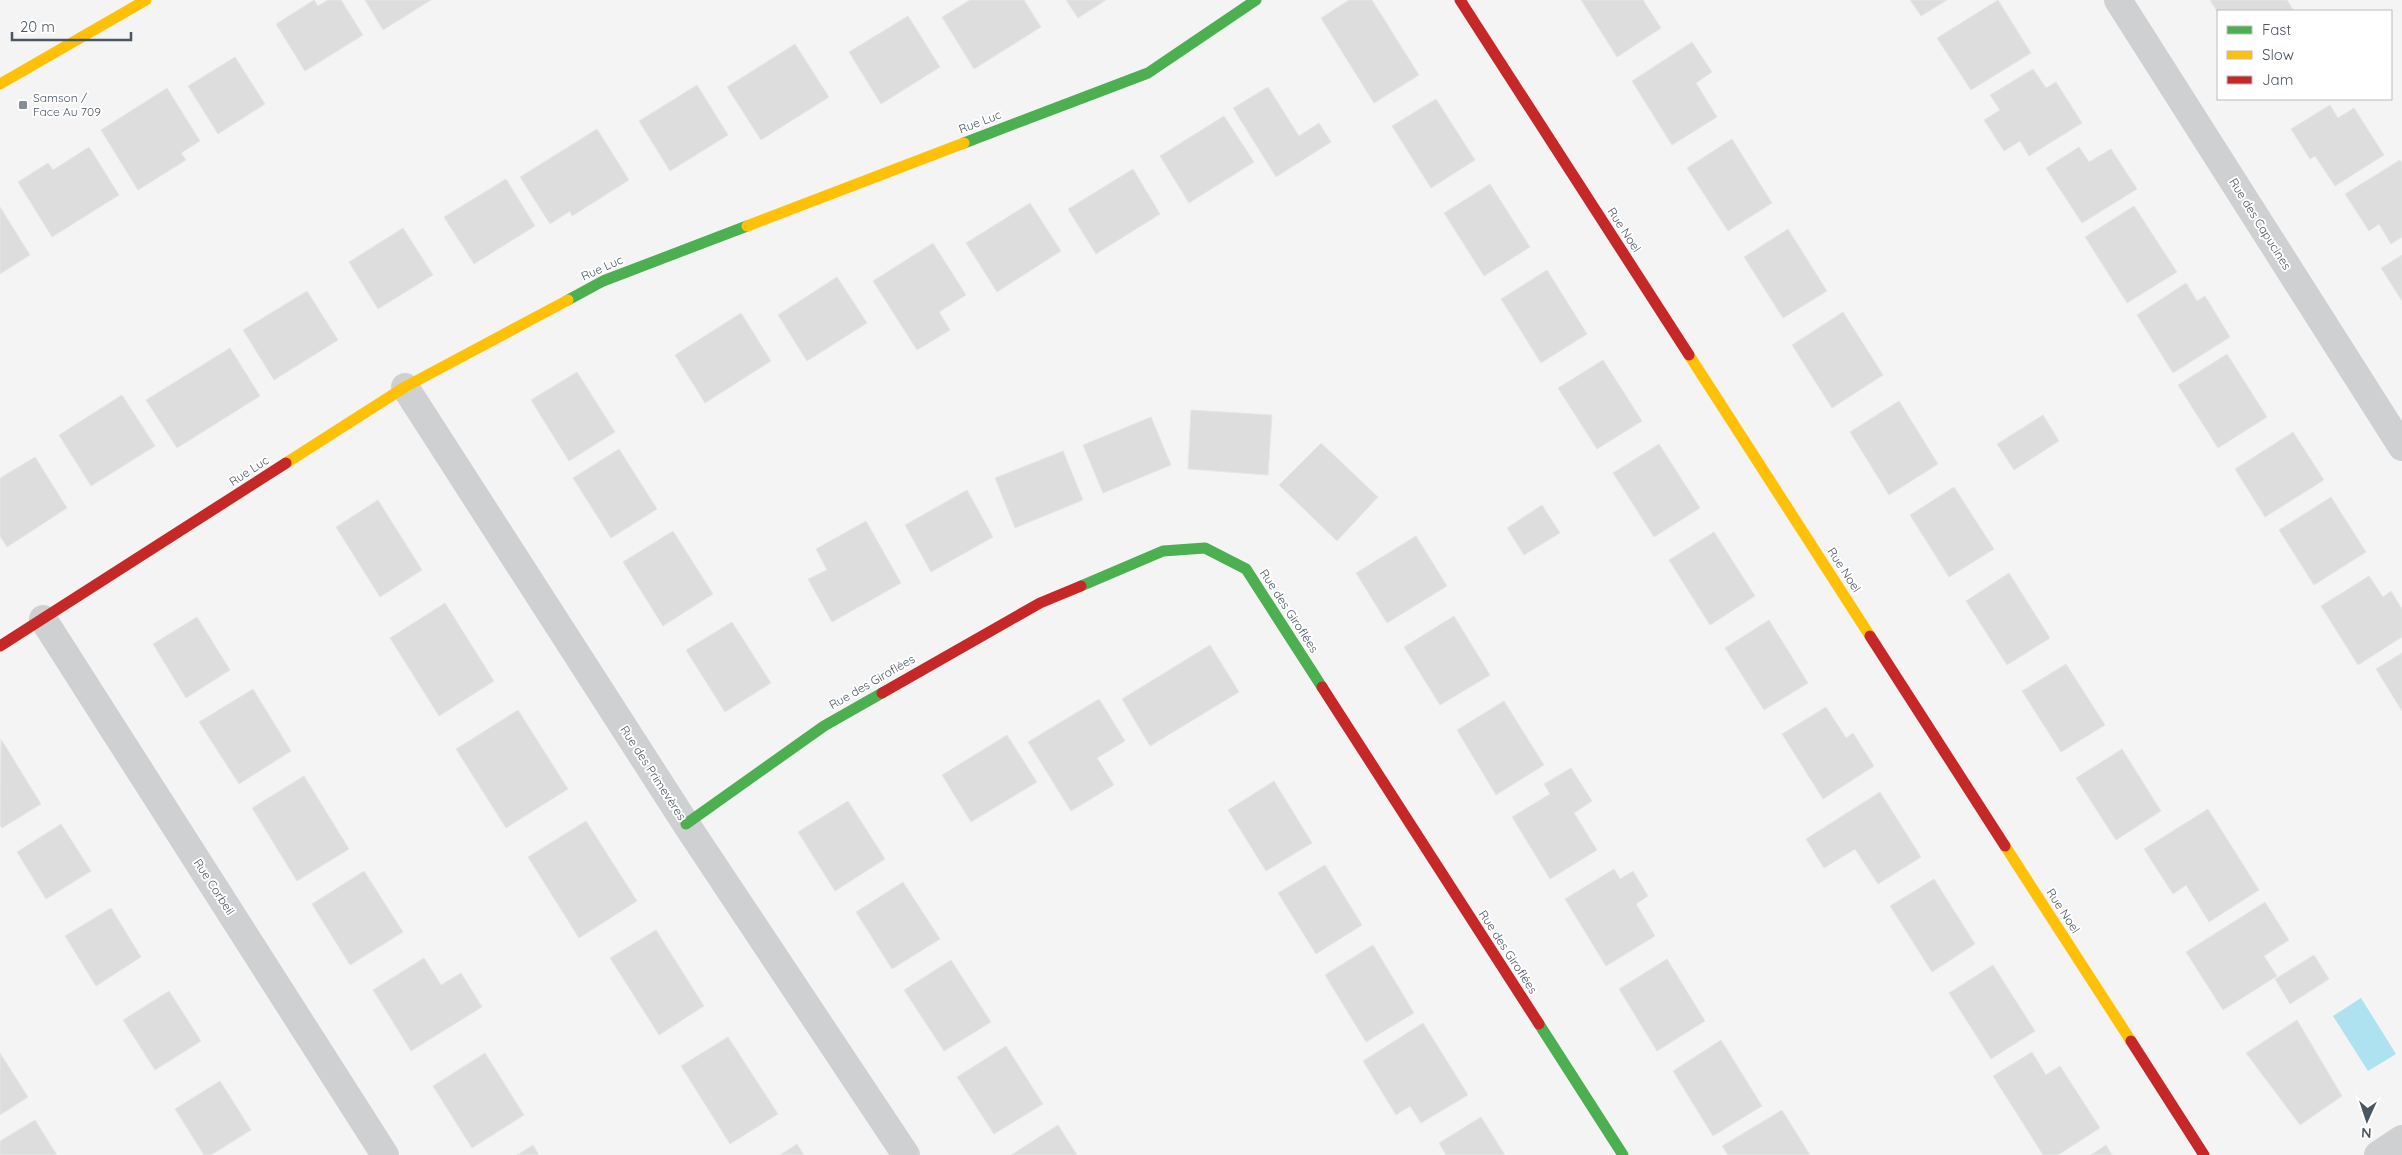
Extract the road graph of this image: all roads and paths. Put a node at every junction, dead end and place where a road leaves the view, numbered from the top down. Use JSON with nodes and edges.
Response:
{"nodes":[{"id":1,"x":146,"y":0,"type":"edge"},
{"id":2,"x":1256,"y":0,"type":"edge"},
{"id":3,"x":1460,"y":0,"type":"edge"},
{"id":4,"x":2118,"y":0,"type":"edge"},
{"id":5,"x":0,"y":84,"type":"edge"},
{"id":6,"x":405,"y":387,"type":"junction"},
{"id":7,"x":2402,"y":447,"type":"edge"},
{"id":8,"x":43,"y":619,"type":"junction"},
{"id":9,"x":0,"y":646,"type":"edge"},
{"id":10,"x":686,"y":824,"type":"junction"},
{"id":11,"x":2402,"y":1139,"type":"edge"},
{"id":12,"x":385,"y":1155,"type":"edge"},
{"id":13,"x":906,"y":1155,"type":"edge"},
{"id":14,"x":1623,"y":1155,"type":"edge"},
{"id":15,"x":2204,"y":1155,"type":"edge"},
{"id":16,"x":2378,"y":1155,"type":"edge"}],
"edges":[{"from":1,"to":5,"type":"street"},
{"from":2,"to":6,"type":"street","name":"Rue Luc"},
{"from":3,"to":15,"type":"street","name":"Rue Noel"},
{"from":4,"to":7,"type":"street","name":"Rue des Capucines"},
{"from":6,"to":8,"type":"street","name":"Rue Luc"},
{"from":6,"to":10,"type":"street","name":"Rue des Primevères"},
{"from":8,"to":9,"type":"street","name":"Rue Luc"},
{"from":8,"to":12,"type":"street","name":"Rue Corbeil"},
{"from":10,"to":13,"type":"street","name":"Rue des Primevères"},
{"from":10,"to":14,"type":"street","name":"Rue des Giroflées"},
{"from":11,"to":16,"type":"street"}]}
